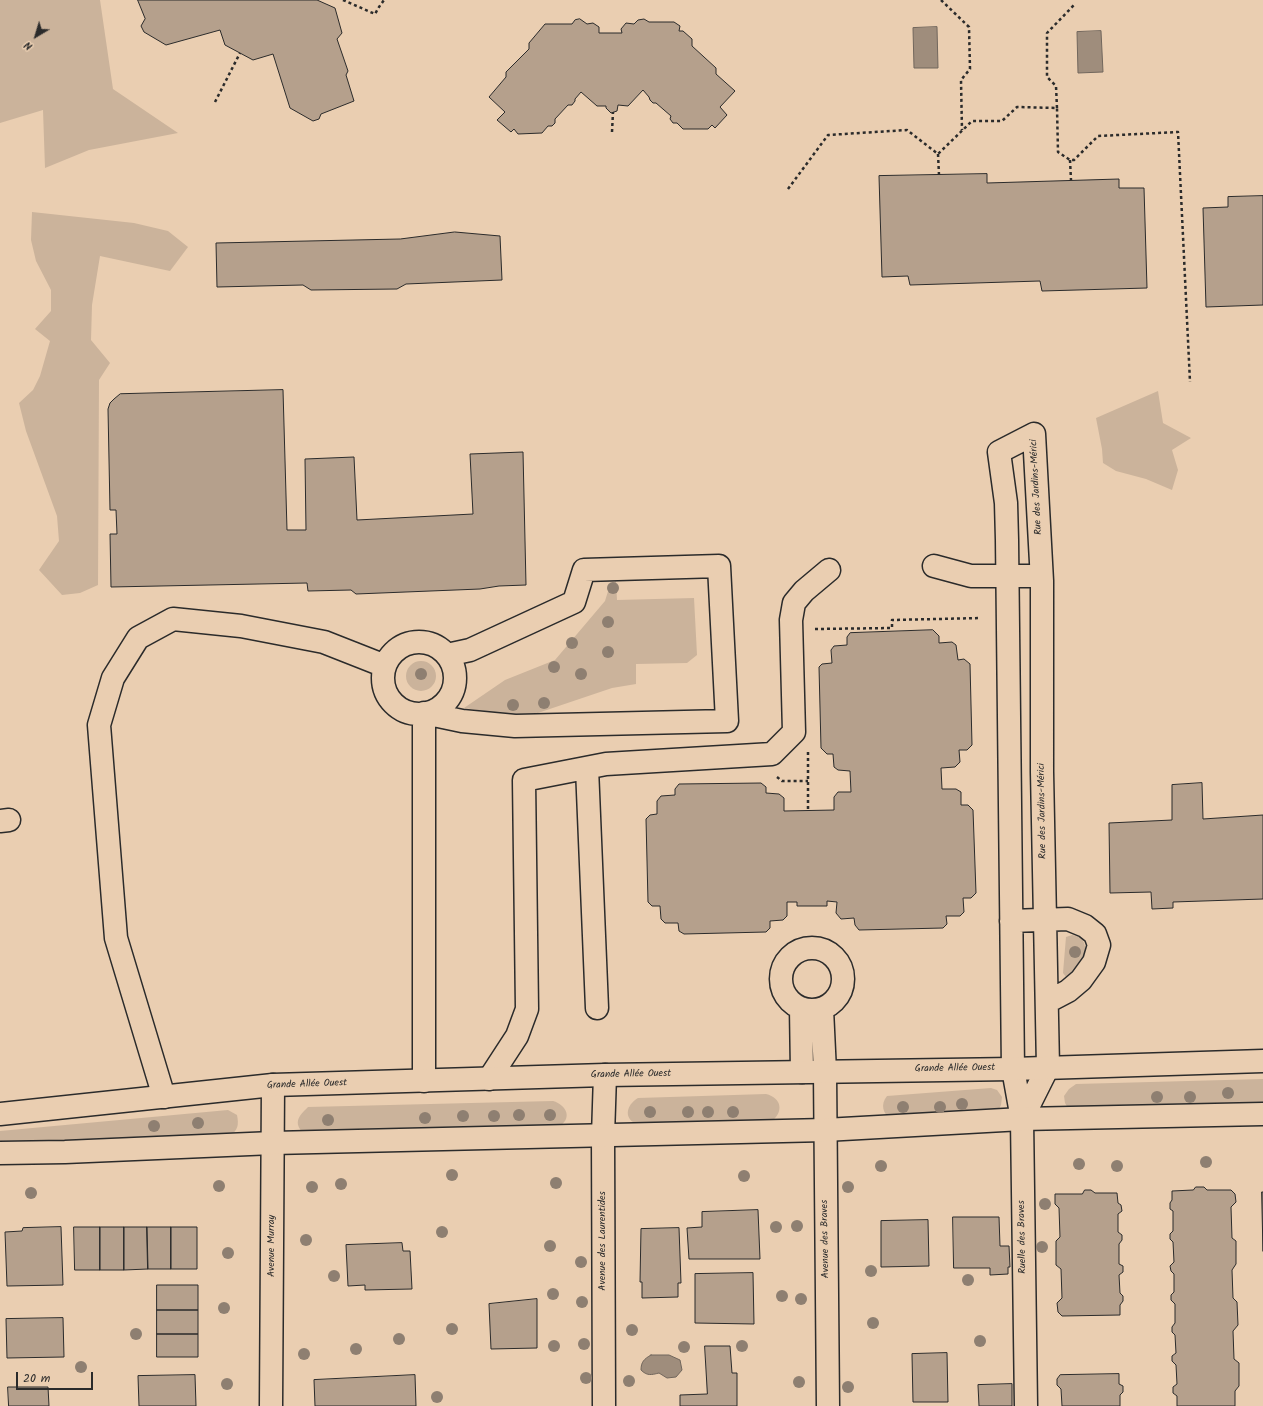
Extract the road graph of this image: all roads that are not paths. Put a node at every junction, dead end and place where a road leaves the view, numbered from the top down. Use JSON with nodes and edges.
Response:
{"nodes":[{"id":1,"x":934,"y":566,"type":"dead end"},
{"id":2,"x":829,"y":570,"type":"dead end"},
{"id":3,"x":1041,"y":576,"type":"junction"},
{"id":4,"x":1008,"y":577,"type":"junction"},
{"id":5,"x":447,"y":655,"type":"junction"},
{"id":6,"x":385,"y":666,"type":"junction"},
{"id":7,"x":424,"y":713,"type":"junction"},
{"id":8,"x":587,"y":768,"type":"junction"},
{"id":9,"x":1010,"y":790,"type":"junction"},
{"id":10,"x":1042,"y":790,"type":"junction"},
{"id":11,"x":1045,"y":920,"type":"junction"},
{"id":12,"x":1011,"y":921,"type":"junction"},
{"id":13,"x":1047,"y":1002,"type":"junction"},
{"id":14,"x":597,"y":1008,"type":"dead end"},
{"id":15,"x":1263,"y":1061,"type":"edge"},
{"id":16,"x":1048,"y":1067,"type":"junction"},
{"id":17,"x":1013,"y":1069,"type":"junction"},
{"id":18,"x":802,"y":1072,"type":"junction"},
{"id":19,"x":825,"y":1072,"type":"junction"},
{"id":20,"x":605,"y":1075,"type":"junction"},
{"id":21,"x":489,"y":1079,"type":"junction"},
{"id":22,"x":424,"y":1081,"type":"junction"},
{"id":23,"x":273,"y":1085,"type":"junction"},
{"id":24,"x":164,"y":1097,"type":"junction"},
{"id":25,"x":0,"y":1114,"type":"edge"},
{"id":26,"x":1263,"y":1114,"type":"edge"},
{"id":27,"x":1022,"y":1119,"type":"junction"},
{"id":28,"x":825,"y":1130,"type":"junction"},
{"id":29,"x":602,"y":1136,"type":"junction"},
{"id":30,"x":273,"y":1143,"type":"junction"},
{"id":31,"x":0,"y":1153,"type":"edge"},
{"id":32,"x":271,"y":1406,"type":"edge"},
{"id":33,"x":604,"y":1406,"type":"edge"},
{"id":34,"x":828,"y":1406,"type":"edge"},
{"id":35,"x":1026,"y":1406,"type":"edge"}],
"edges":[{"from":1,"to":4,"type":"main road"},
{"from":2,"to":8,"type":"main road"},
{"from":3,"to":4,"type":"main road"},
{"from":3,"to":4,"type":"main road","name":"Rue des Jardins-Mérici"},
{"from":3,"to":10,"type":"main road","name":"Rue des Jardins-Mérici"},
{"from":4,"to":9,"type":"main road","name":"Rue des Jardins-Mérici"},
{"from":5,"to":6,"type":"main road"},
{"from":5,"to":7,"type":"main road"},
{"from":5,"to":7,"type":"main road"},
{"from":6,"to":7,"type":"main road"},
{"from":6,"to":24,"type":"main road"},
{"from":7,"to":22,"type":"main road"},
{"from":8,"to":14,"type":"main road"},
{"from":8,"to":21,"type":"main road"},
{"from":9,"to":10,"type":"main road"},
{"from":9,"to":12,"type":"main road","name":"Rue des Jardins-Mérici"},
{"from":10,"to":11,"type":"main road","name":"Rue des Jardins-Mérici"},
{"from":11,"to":12,"type":"main road"},
{"from":11,"to":13,"type":"main road","name":"Rue des Jardins-Mérici"},
{"from":11,"to":13,"type":"main road"},
{"from":12,"to":17,"type":"main road","name":"Rue des Jardins-Mérici"},
{"from":13,"to":16,"type":"main road","name":"Rue des Jardins-Mérici"},
{"from":15,"to":16,"type":"main road","name":"Grande Allée Ouest"},
{"from":16,"to":17,"type":"main road","name":"Grande Allée Ouest"},
{"from":16,"to":27,"type":"main road","name":"Rue des Jardins-Mérici"},
{"from":17,"to":19,"type":"main road","name":"Grande Allée Ouest"},
{"from":17,"to":27,"type":"main road","name":"Ruelle des Braves"},
{"from":18,"to":19,"type":"main road","name":"Grande Allée Ouest"},
{"from":18,"to":19,"type":"main road","name":"Avenue des Braves"},
{"from":18,"to":20,"type":"main road","name":"Grande Allée Ouest"},
{"from":19,"to":28,"type":"main road","name":"Avenue des Braves"},
{"from":20,"to":21,"type":"main road","name":"Grande Allée Ouest"},
{"from":20,"to":29,"type":"main road","name":"Avenue des Laurentides"},
{"from":21,"to":22,"type":"main road","name":"Grande Allée Ouest"},
{"from":22,"to":23,"type":"main road","name":"Grande Allée Ouest"},
{"from":23,"to":24,"type":"main road","name":"Grande Allée Ouest"},
{"from":23,"to":30,"type":"main road","name":"Avenue Murray"},
{"from":24,"to":25,"type":"main road","name":"Grande Allée Ouest"},
{"from":26,"to":27,"type":"main road"},
{"from":27,"to":28,"type":"main road"},
{"from":27,"to":35,"type":"main road","name":"Ruelle des Braves"},
{"from":28,"to":29,"type":"main road"},
{"from":28,"to":34,"type":"main road","name":"Avenue des Braves"},
{"from":29,"to":30,"type":"main road"},
{"from":29,"to":33,"type":"main road","name":"Avenue des Laurentides"},
{"from":30,"to":31,"type":"main road"},
{"from":30,"to":32,"type":"main road","name":"Avenue Murray"}]}
